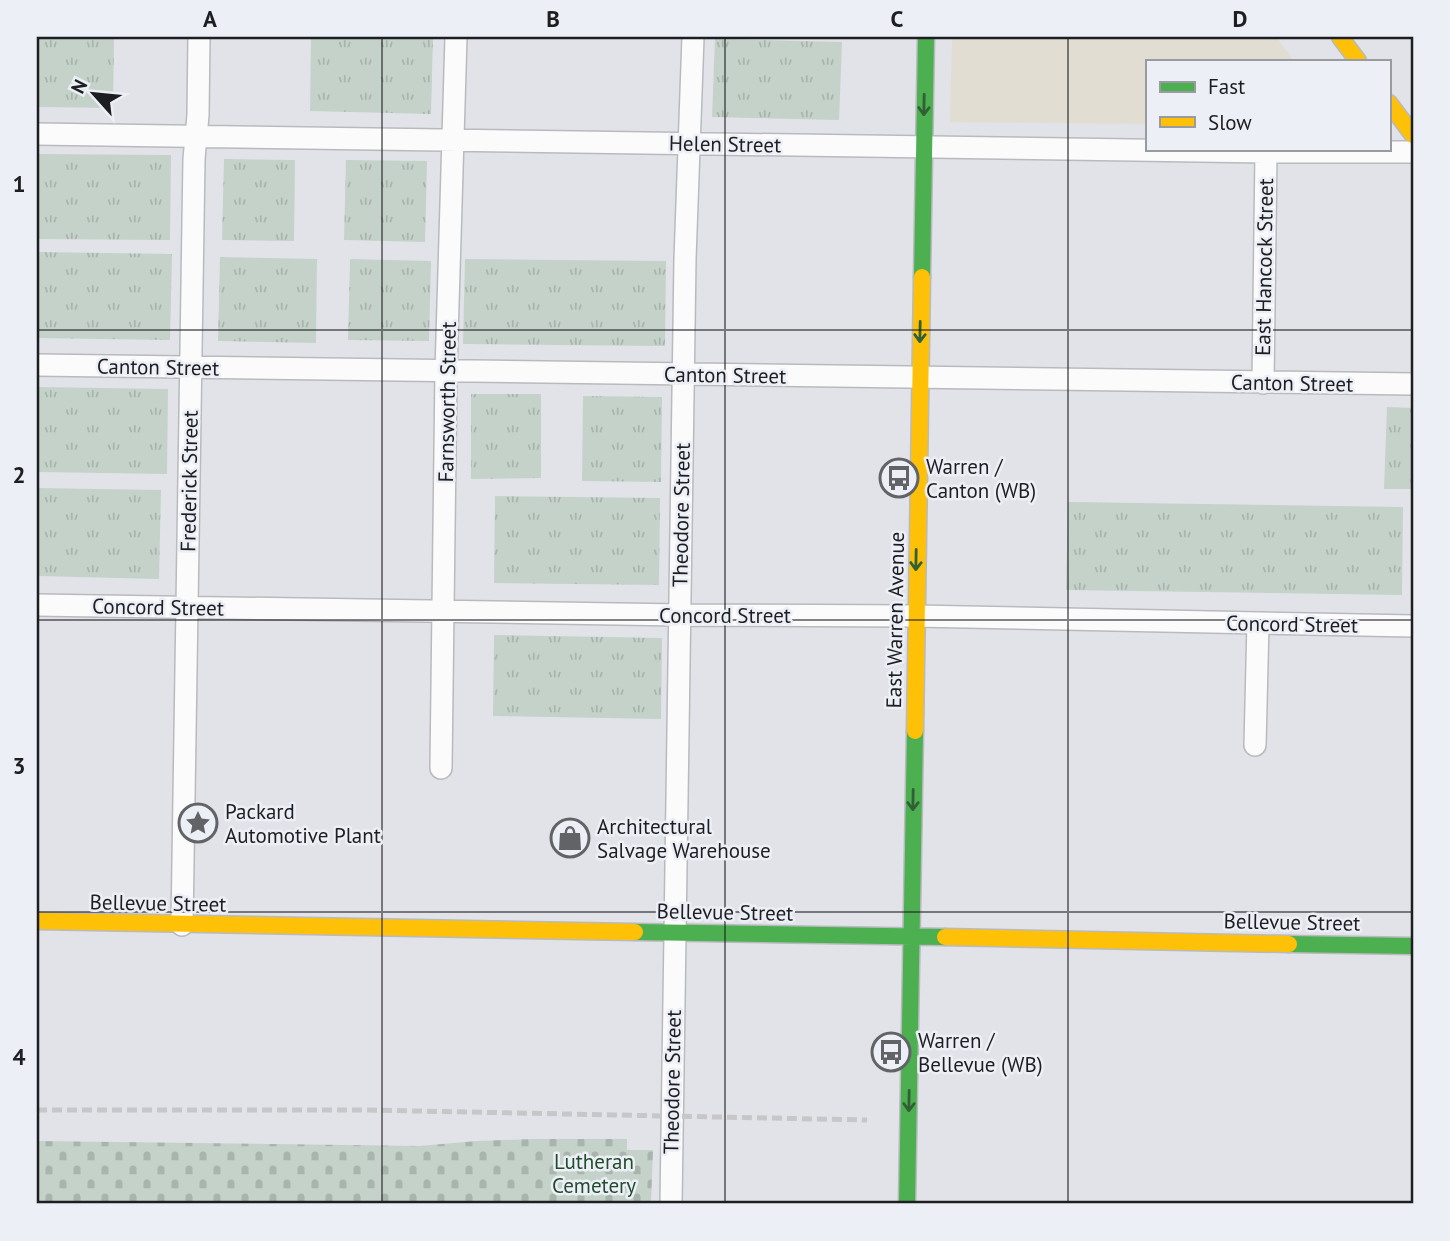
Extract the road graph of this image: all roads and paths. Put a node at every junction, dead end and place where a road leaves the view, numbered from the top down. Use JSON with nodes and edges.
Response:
{"nodes":[{"id":1,"x":199,"y":37,"type":"edge"},
{"id":2,"x":456,"y":37,"type":"edge"},
{"id":3,"x":693,"y":37,"type":"edge"},
{"id":4,"x":926,"y":37,"type":"edge"},
{"id":5,"x":1340,"y":37,"type":"edge"},
{"id":6,"x":1357,"y":60,"type":"edge"},
{"id":7,"x":1390,"y":104,"type":"edge"},
{"id":8,"x":37,"y":134,"type":"edge"},
{"id":9,"x":196,"y":135,"type":"junction"},
{"id":10,"x":1413,"y":135,"type":"edge"},
{"id":11,"x":453,"y":140,"type":"junction"},
{"id":12,"x":688,"y":143,"type":"junction"},
{"id":13,"x":924,"y":146,"type":"junction"},
{"id":14,"x":1146,"y":150,"type":"edge"},
{"id":15,"x":1152,"y":150,"type":"edge"},
{"id":16,"x":1266,"y":152,"type":"junction"},
{"id":17,"x":1413,"y":152,"type":"edge"},
{"id":18,"x":37,"y":365,"type":"edge"},
{"id":19,"x":191,"y":368,"type":"junction"},
{"id":20,"x":446,"y":371,"type":"junction"},
{"id":21,"x":683,"y":375,"type":"junction"},
{"id":22,"x":919,"y":378,"type":"junction"},
{"id":23,"x":1263,"y":383,"type":"junction"},
{"id":24,"x":1413,"y":384,"type":"edge"},
{"id":25,"x":37,"y":605,"type":"edge"},
{"id":26,"x":187,"y":607,"type":"junction"},
{"id":27,"x":443,"y":611,"type":"junction"},
{"id":28,"x":680,"y":615,"type":"junction"},
{"id":29,"x":915,"y":615,"type":"junction"},
{"id":30,"x":1258,"y":623,"type":"junction"},
{"id":31,"x":1413,"y":626,"type":"edge"},
{"id":32,"x":1255,"y":745,"type":"dead end"},
{"id":33,"x":440,"y":768,"type":"dead end"},
{"id":34,"x":37,"y":921,"type":"edge"},
{"id":35,"x":181,"y":925,"type":"junction"},
{"id":36,"x":674,"y":933,"type":"junction"},
{"id":37,"x":911,"y":936,"type":"junction"},
{"id":38,"x":1413,"y":946,"type":"edge"},
{"id":39,"x":670,"y":1204,"type":"edge"},
{"id":40,"x":907,"y":1204,"type":"edge"}],
"edges":[{"from":1,"to":9,"type":"street","name":"Frederick Street"},
{"from":2,"to":11,"type":"street","name":"Farnsworth Street"},
{"from":3,"to":12,"type":"street","name":"Theodore Street"},
{"from":4,"to":13,"type":"street","name":"East Warren Avenue","one_way":true},
{"from":5,"to":6,"type":"street"},
{"from":7,"to":10,"type":"street"},
{"from":8,"to":9,"type":"street","name":"Helen Street"},
{"from":9,"to":11,"type":"street","name":"Helen Street"},
{"from":9,"to":19,"type":"street","name":"Frederick Street"},
{"from":11,"to":12,"type":"street","name":"Helen Street"},
{"from":11,"to":20,"type":"street","name":"Farnsworth Street"},
{"from":12,"to":13,"type":"street","name":"Helen Street"},
{"from":12,"to":21,"type":"street","name":"Theodore Street"},
{"from":13,"to":14,"type":"street","name":"Helen Street"},
{"from":13,"to":22,"type":"street","name":"East Warren Avenue","one_way":true},
{"from":15,"to":16,"type":"street","name":"Helen Street"},
{"from":16,"to":17,"type":"street","name":"Helen Street"},
{"from":16,"to":23,"type":"street","name":"East Hancock Street"},
{"from":18,"to":19,"type":"street","name":"Canton Street"},
{"from":19,"to":20,"type":"street","name":"Canton Street"},
{"from":19,"to":26,"type":"street","name":"Frederick Street"},
{"from":20,"to":21,"type":"street","name":"Canton Street"},
{"from":20,"to":27,"type":"street","name":"Farnsworth Street"},
{"from":21,"to":22,"type":"street","name":"Canton Street"},
{"from":21,"to":28,"type":"street","name":"Theodore Street"},
{"from":22,"to":23,"type":"street","name":"Canton Street"},
{"from":22,"to":29,"type":"street","name":"East Warren Avenue","one_way":true},
{"from":23,"to":24,"type":"street","name":"Canton Street"},
{"from":25,"to":26,"type":"street","name":"Concord Street"},
{"from":26,"to":27,"type":"street","name":"Concord Street"},
{"from":26,"to":35,"type":"street","name":"Frederick Street"},
{"from":27,"to":28,"type":"street","name":"Concord Street"},
{"from":27,"to":33,"type":"street","name":"Farnsworth Street"},
{"from":28,"to":29,"type":"street","name":"Concord Street"},
{"from":28,"to":36,"type":"street","name":"Theodore Street"},
{"from":29,"to":30,"type":"street","name":"Concord Street"},
{"from":29,"to":37,"type":"street","name":"East Warren Avenue","one_way":true},
{"from":30,"to":31,"type":"street","name":"Concord Street"},
{"from":30,"to":32,"type":"street"},
{"from":34,"to":35,"type":"street","name":"Bellevue Street"},
{"from":35,"to":36,"type":"street","name":"Bellevue Street"},
{"from":36,"to":37,"type":"street","name":"Bellevue Street"},
{"from":36,"to":39,"type":"street","name":"Theodore Street"},
{"from":37,"to":38,"type":"street","name":"Bellevue Street"},
{"from":37,"to":40,"type":"street","name":"East Warren Avenue","one_way":true}]}
